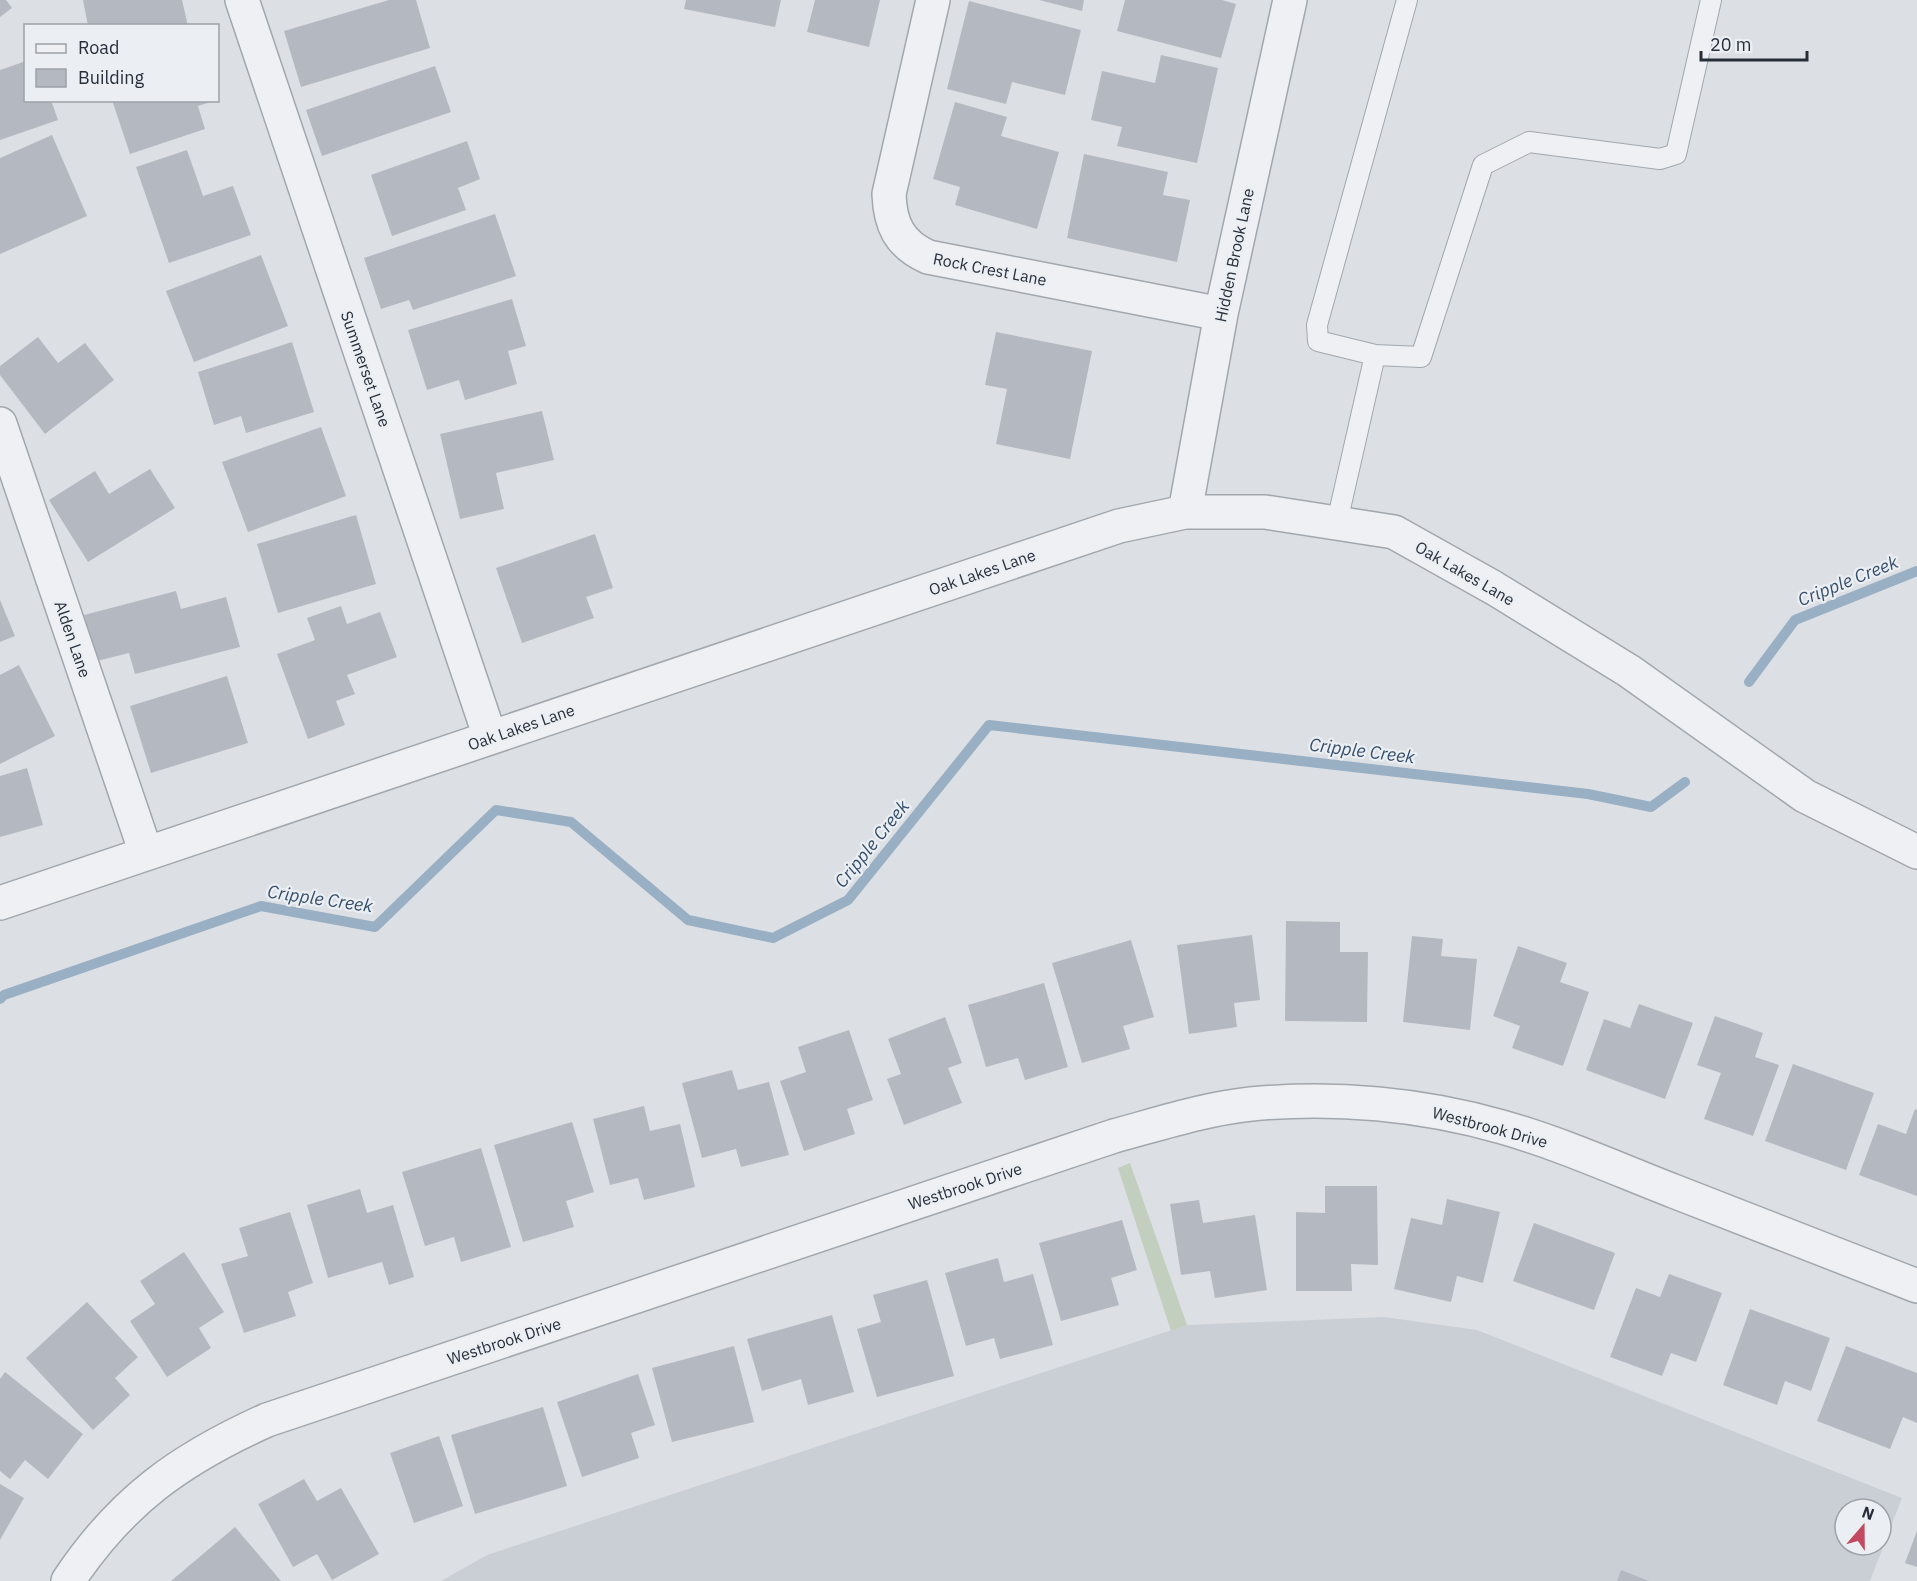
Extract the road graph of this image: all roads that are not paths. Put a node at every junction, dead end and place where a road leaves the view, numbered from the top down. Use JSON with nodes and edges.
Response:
{"nodes":[{"id":1,"x":242,"y":0,"type":"edge"},
{"id":2,"x":933,"y":0,"type":"edge"},
{"id":3,"x":1290,"y":0,"type":"edge"},
{"id":4,"x":1407,"y":0,"type":"edge"},
{"id":5,"x":1711,"y":0,"type":"edge"},
{"id":6,"x":1221,"y":314,"type":"junction"},
{"id":7,"x":1375,"y":355,"type":"junction"},
{"id":8,"x":0,"y":424,"type":"edge"},
{"id":9,"x":1185,"y":512,"type":"junction"},
{"id":10,"x":1337,"y":522,"type":"junction"},
{"id":11,"x":490,"y":737,"type":"junction"},
{"id":12,"x":1917,"y":852,"type":"edge"},
{"id":13,"x":146,"y":854,"type":"junction"},
{"id":14,"x":0,"y":903,"type":"edge"},
{"id":15,"x":1917,"y":1286,"type":"edge"},
{"id":16,"x":68,"y":1581,"type":"edge"}],
"edges":[{"from":1,"to":11,"type":"street","name":"Summerset Lane"},
{"from":2,"to":6,"type":"street","name":"Rock Crest Lane"},
{"from":3,"to":6,"type":"street","name":"Hidden Brook Lane"},
{"from":4,"to":7,"type":"lane"},
{"from":5,"to":7,"type":"lane"},
{"from":6,"to":9,"type":"street","name":"Hidden Brook Lane"},
{"from":7,"to":10,"type":"lane"},
{"from":8,"to":13,"type":"street","name":"Alden Lane"},
{"from":9,"to":10,"type":"street","name":"Oak Lakes Lane"},
{"from":9,"to":11,"type":"street","name":"Oak Lakes Lane"},
{"from":10,"to":12,"type":"street","name":"Oak Lakes Lane"},
{"from":11,"to":13,"type":"street","name":"Oak Lakes Lane"},
{"from":13,"to":14,"type":"street","name":"Oak Lakes Lane"},
{"from":15,"to":16,"type":"street","name":"Westbrook Drive"}]}
